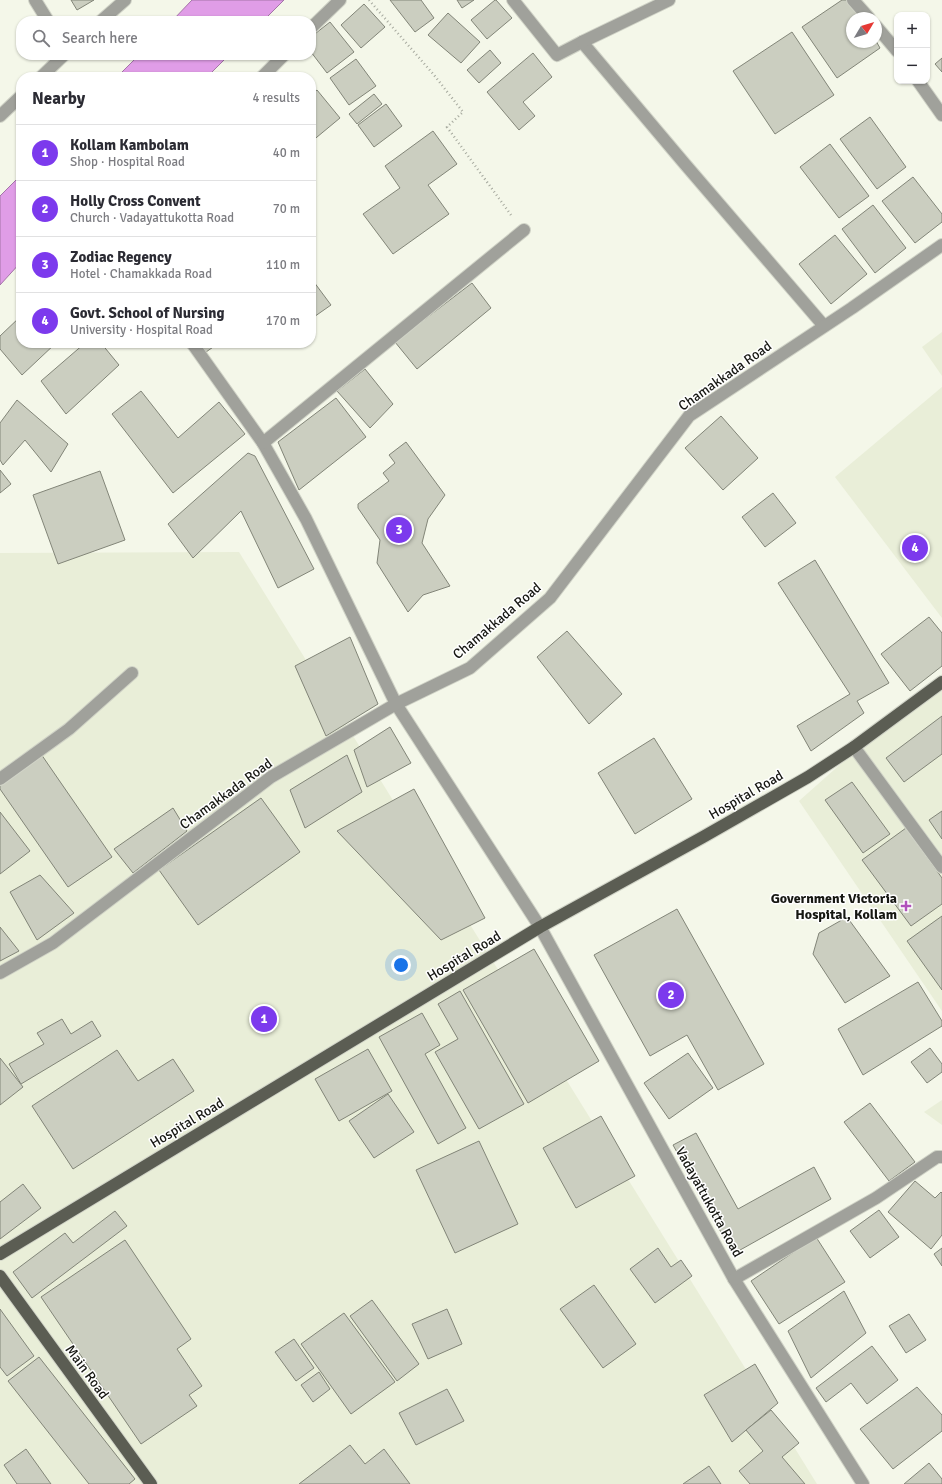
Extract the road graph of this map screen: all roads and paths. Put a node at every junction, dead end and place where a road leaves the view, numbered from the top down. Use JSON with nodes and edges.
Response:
{"nodes":[{"id":1,"x":35,"y":0,"type":"edge"},
{"id":2,"x":125,"y":0,"type":"edge"},
{"id":3,"x":340,"y":0,"type":"edge"},
{"id":4,"x":368,"y":0,"type":"edge"},
{"id":5,"x":513,"y":0,"type":"edge"},
{"id":6,"x":669,"y":0,"type":"edge"},
{"id":7,"x":853,"y":0,"type":"edge"},
{"id":8,"x":864,"y":12,"type":"edge"},
{"id":9,"x":45,"y":16,"type":"edge"},
{"id":10,"x":107,"y":16,"type":"edge"},
{"id":11,"x":316,"y":23,"type":"edge"},
{"id":12,"x":882,"y":33,"type":"edge"},
{"id":13,"x":582,"y":42,"type":"junction"},
{"id":14,"x":894,"y":48,"type":"edge"},
{"id":15,"x":59,"y":60,"type":"edge"},
{"id":16,"x":279,"y":60,"type":"edge"},
{"id":17,"x":46,"y":72,"type":"edge"},
{"id":18,"x":267,"y":72,"type":"edge"},
{"id":19,"x":920,"y":84,"type":"edge"},
{"id":20,"x":16,"y":101,"type":"edge"},
{"id":21,"x":942,"y":115,"type":"edge"},
{"id":22,"x":0,"y":116,"type":"edge"},
{"id":23,"x":524,"y":230,"type":"joint"},
{"id":24,"x":942,"y":245,"type":"edge"},
{"id":25,"x":824,"y":326,"type":"junction"},
{"id":26,"x":196,"y":348,"type":"edge"},
{"id":27,"x":263,"y":443,"type":"junction"},
{"id":28,"x":132,"y":673,"type":"dead end"},
{"id":29,"x":942,"y":682,"type":"edge"},
{"id":30,"x":396,"y":704,"type":"junction"},
{"id":31,"x":854,"y":748,"type":"junction"},
{"id":32,"x":0,"y":780,"type":"edge"},
{"id":33,"x":942,"y":867,"type":"edge"},
{"id":34,"x":540,"y":927,"type":"junction"},
{"id":35,"x":0,"y":973,"type":"edge"},
{"id":36,"x":942,"y":1157,"type":"edge"},
{"id":37,"x":0,"y":1254,"type":"edge"},
{"id":38,"x":0,"y":1276,"type":"edge"},
{"id":39,"x":734,"y":1280,"type":"junction"},
{"id":40,"x":151,"y":1484,"type":"edge"},
{"id":41,"x":863,"y":1484,"type":"edge"}],
"edges":[{"from":1,"to":9,"type":"street"},
{"from":2,"to":10,"type":"street"},
{"from":3,"to":11,"type":"street"},
{"from":4,"to":23,"type":"path"},
{"from":5,"to":13,"type":"street"},
{"from":6,"to":13,"type":"street"},
{"from":7,"to":8,"type":"street"},
{"from":12,"to":14,"type":"street"},
{"from":13,"to":25,"type":"street"},
{"from":15,"to":17,"type":"street"},
{"from":16,"to":18,"type":"street"},
{"from":19,"to":21,"type":"street"},
{"from":20,"to":22,"type":"street"},
{"from":23,"to":27,"type":"street"},
{"from":24,"to":25,"type":"street","name":"Chamakkada Road"},
{"from":25,"to":30,"type":"street","name":"Chamakkada Road"},
{"from":26,"to":27,"type":"street","name":"Vadayattukotta Road"},
{"from":27,"to":30,"type":"street","name":"Vadayattukotta Road"},
{"from":28,"to":32,"type":"street"},
{"from":29,"to":31,"type":"main road","name":"Hospital Road"},
{"from":30,"to":34,"type":"street","name":"Vadayattukotta Road"},
{"from":30,"to":35,"type":"street","name":"Chamakkada Road"},
{"from":31,"to":33,"type":"street"},
{"from":31,"to":34,"type":"main road","name":"Hospital Road"},
{"from":34,"to":37,"type":"main road","name":"Hospital Road"},
{"from":34,"to":39,"type":"street","name":"Vadayattukotta Road"},
{"from":36,"to":39,"type":"street"},
{"from":38,"to":40,"type":"main road","name":"Main Road"},
{"from":39,"to":41,"type":"street","name":"Vadayattukotta Road"}]}
